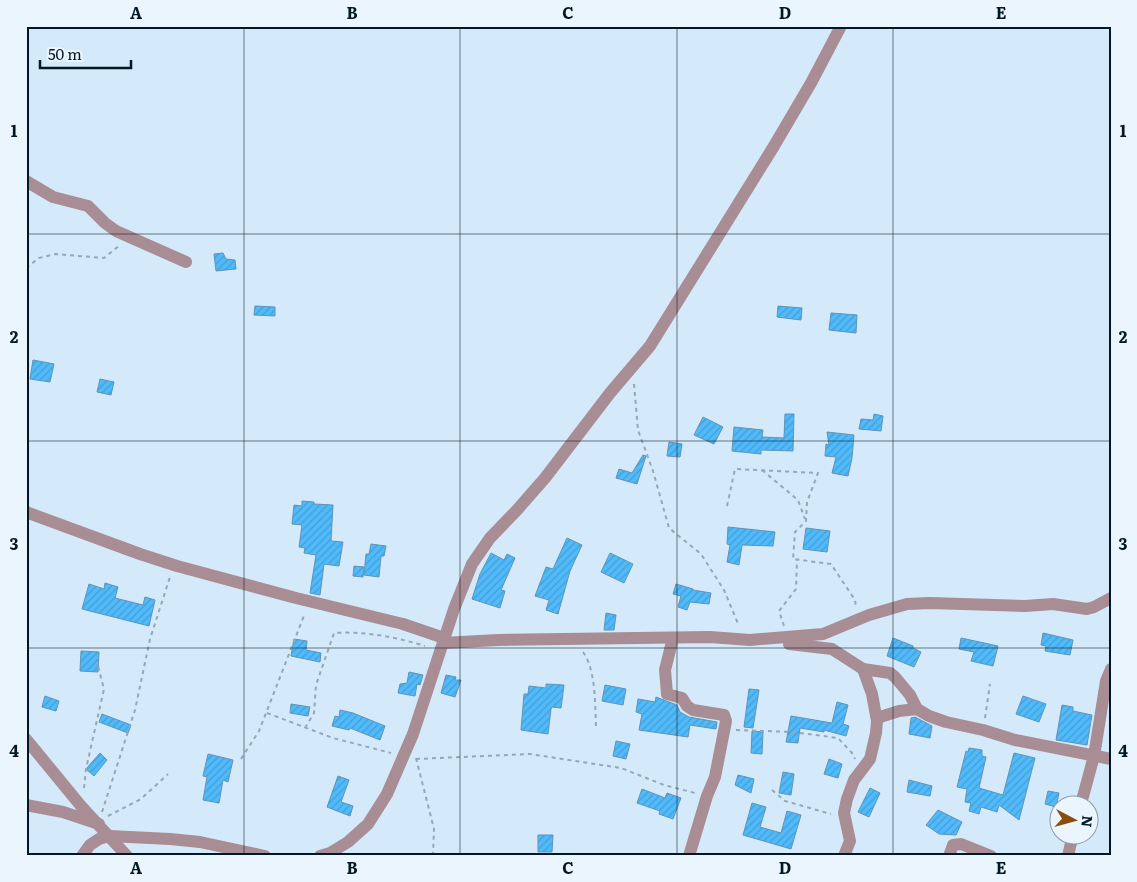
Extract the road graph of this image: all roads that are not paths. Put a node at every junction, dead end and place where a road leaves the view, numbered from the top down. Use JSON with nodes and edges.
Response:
{"nodes":[{"id":1,"x":841,"y":26,"type":"edge"},
{"id":2,"x":26,"y":180,"type":"edge"},
{"id":3,"x":186,"y":262,"type":"dead end"},
{"id":4,"x":26,"y":512,"type":"edge"},
{"id":5,"x":1111,"y":598,"type":"edge"},
{"id":6,"x":674,"y":638,"type":"junction"},
{"id":7,"x":747,"y":640,"type":"junction"},
{"id":8,"x":443,"y":644,"type":"junction"},
{"id":9,"x":1111,"y":669,"type":"edge"},
{"id":10,"x":862,"y":670,"type":"junction"},
{"id":11,"x":917,"y":709,"type":"junction"},
{"id":12,"x":877,"y":718,"type":"junction"},
{"id":13,"x":26,"y":739,"type":"edge"},
{"id":14,"x":1094,"y":756,"type":"junction"},
{"id":15,"x":1111,"y":759,"type":"edge"},
{"id":16,"x":1084,"y":794,"type":"edge"},
{"id":17,"x":26,"y":804,"type":"edge"},
{"id":18,"x":99,"y":822,"type":"junction"},
{"id":19,"x":110,"y":836,"type":"junction"},
{"id":20,"x":82,"y":856,"type":"edge"},
{"id":21,"x":127,"y":856,"type":"edge"},
{"id":22,"x":265,"y":856,"type":"edge"},
{"id":23,"x":320,"y":856,"type":"edge"},
{"id":24,"x":689,"y":856,"type":"edge"},
{"id":25,"x":844,"y":856,"type":"edge"},
{"id":26,"x":949,"y":856,"type":"edge"},
{"id":27,"x":991,"y":856,"type":"edge"}],
"edges":[{"from":1,"to":8,"type":"street"},
{"from":2,"to":3,"type":"street"},
{"from":4,"to":8,"type":"street"},
{"from":5,"to":7,"type":"street"},
{"from":6,"to":7,"type":"street"},
{"from":6,"to":8,"type":"street"},
{"from":6,"to":24,"type":"street"},
{"from":7,"to":10,"type":"street"},
{"from":8,"to":23,"type":"street"},
{"from":9,"to":14,"type":"street"},
{"from":10,"to":11,"type":"street"},
{"from":10,"to":12,"type":"street"},
{"from":11,"to":12,"type":"street"},
{"from":11,"to":14,"type":"street"},
{"from":12,"to":25,"type":"street"},
{"from":13,"to":18,"type":"street"},
{"from":14,"to":15,"type":"street"},
{"from":14,"to":16,"type":"street"},
{"from":17,"to":18,"type":"street"},
{"from":18,"to":19,"type":"street"},
{"from":19,"to":20,"type":"street"},
{"from":19,"to":21,"type":"street"},
{"from":19,"to":22,"type":"street"},
{"from":26,"to":27,"type":"street"}]}
